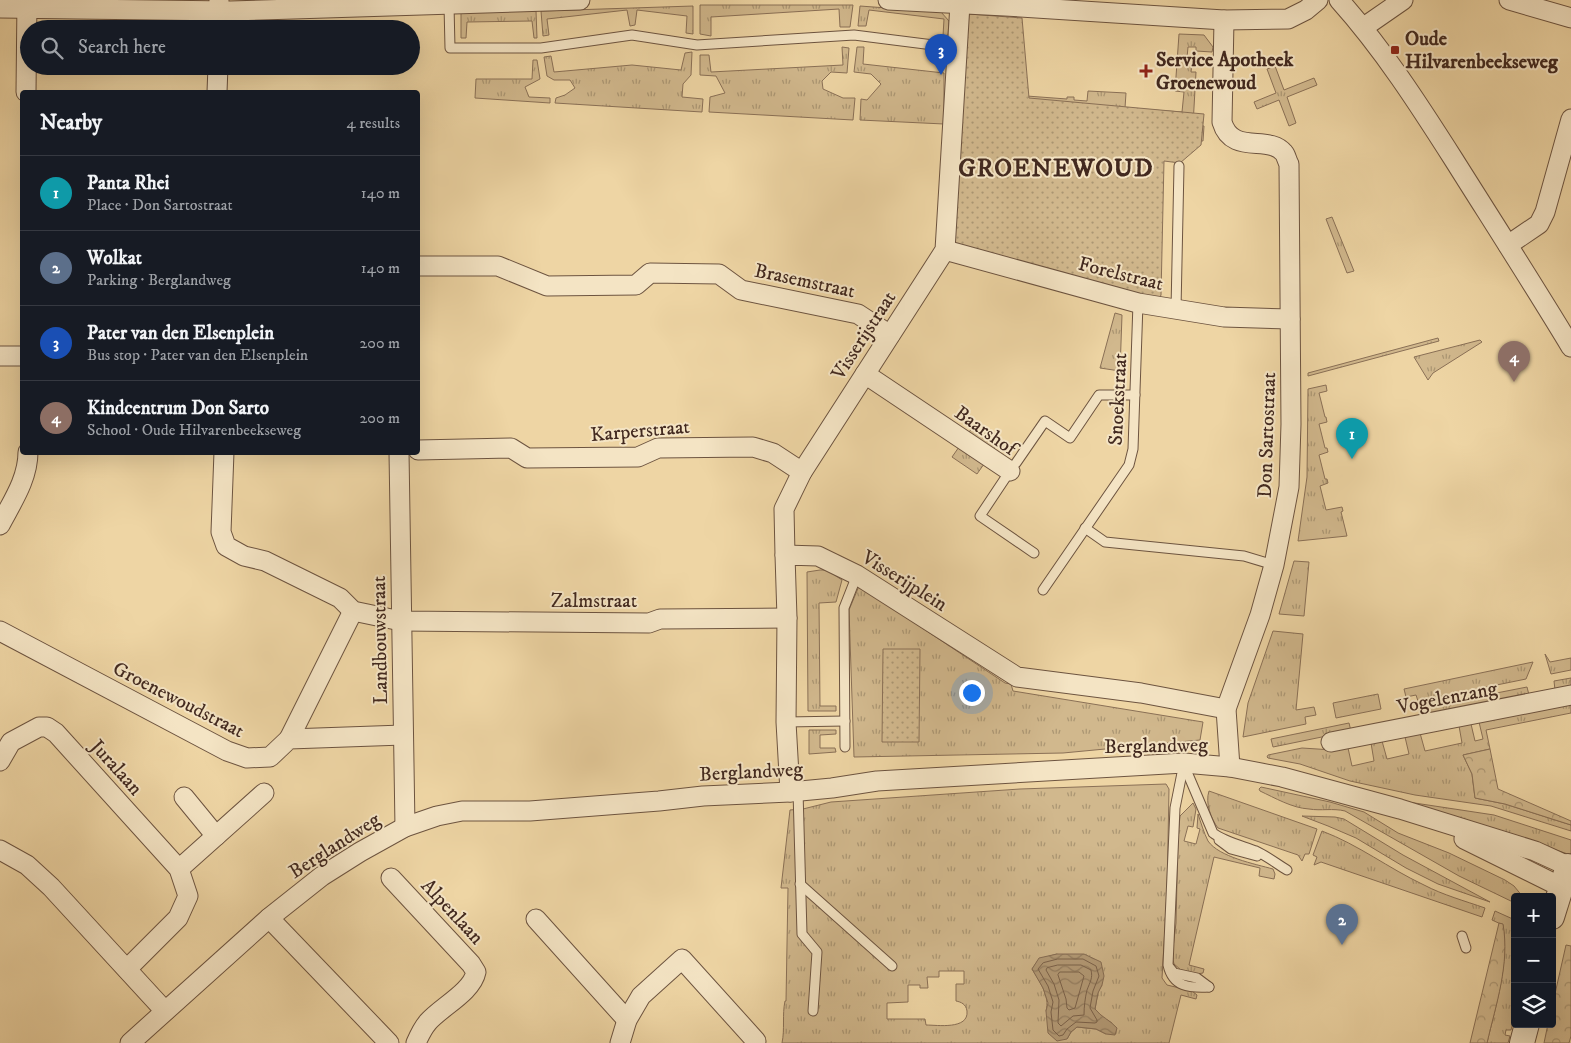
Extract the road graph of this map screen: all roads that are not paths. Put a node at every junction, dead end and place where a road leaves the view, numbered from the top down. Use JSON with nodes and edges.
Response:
{"nodes":[{"id":1,"x":580,"y":0,"type":"edge"},
{"id":2,"x":888,"y":0,"type":"edge"},
{"id":3,"x":1318,"y":0,"type":"edge"},
{"id":4,"x":1339,"y":0,"type":"edge"},
{"id":5,"x":1403,"y":0,"type":"edge"},
{"id":6,"x":1509,"y":0,"type":"edge"},
{"id":7,"x":538,"y":1,"type":"edge"},
{"id":8,"x":1005,"y":3,"type":"edge"},
{"id":9,"x":27,"y":4,"type":"edge"},
{"id":10,"x":325,"y":4,"type":"edge"},
{"id":11,"x":960,"y":4,"type":"junction"},
{"id":12,"x":449,"y":5,"type":"junction"},
{"id":13,"x":1119,"y":7,"type":"edge"},
{"id":14,"x":0,"y":8,"type":"edge"},
{"id":15,"x":218,"y":13,"type":"edge"},
{"id":16,"x":1571,"y":18,"type":"edge"},
{"id":17,"x":27,"y":20,"type":"edge"},
{"id":18,"x":1224,"y":20,"type":"junction"},
{"id":19,"x":1364,"y":27,"type":"junction"},
{"id":20,"x":957,"y":48,"type":"junction"},
{"id":21,"x":26,"y":75,"type":"edge"},
{"id":22,"x":218,"y":75,"type":"edge"},
{"id":23,"x":26,"y":90,"type":"edge"},
{"id":24,"x":217,"y":90,"type":"edge"},
{"id":25,"x":1571,"y":119,"type":"edge"},
{"id":26,"x":1179,"y":166,"type":"dead end"},
{"id":27,"x":1508,"y":245,"type":"junction"},
{"id":28,"x":945,"y":250,"type":"junction"},
{"id":29,"x":420,"y":266,"type":"edge"},
{"id":30,"x":1138,"y":303,"type":"junction"},
{"id":31,"x":1176,"y":309,"type":"junction"},
{"id":32,"x":1290,"y":319,"type":"junction"},
{"id":33,"x":890,"y":335,"type":"junction"},
{"id":34,"x":1571,"y":347,"type":"edge"},
{"id":35,"x":0,"y":356,"type":"edge"},
{"id":36,"x":20,"y":356,"type":"edge"},
{"id":37,"x":865,"y":374,"type":"junction"},
{"id":38,"x":1135,"y":396,"type":"junction"},
{"id":39,"x":420,"y":450,"type":"edge"},
{"id":40,"x":28,"y":455,"type":"edge"},
{"id":41,"x":224,"y":455,"type":"edge"},
{"id":42,"x":400,"y":455,"type":"edge"},
{"id":43,"x":1013,"y":467,"type":"junction"},
{"id":44,"x":802,"y":472,"type":"junction"},
{"id":45,"x":0,"y":525,"type":"edge"},
{"id":46,"x":1085,"y":528,"type":"junction"},
{"id":47,"x":1034,"y":553,"type":"dead end"},
{"id":48,"x":785,"y":555,"type":"junction"},
{"id":49,"x":1274,"y":565,"type":"junction"},
{"id":50,"x":857,"y":575,"type":"junction"},
{"id":51,"x":1043,"y":590,"type":"dead end"},
{"id":52,"x":353,"y":611,"type":"junction"},
{"id":53,"x":787,"y":618,"type":"junction"},
{"id":54,"x":401,"y":621,"type":"junction"},
{"id":55,"x":0,"y":631,"type":"edge"},
{"id":56,"x":1571,"y":695,"type":"edge"},
{"id":57,"x":1226,"y":709,"type":"junction"},
{"id":58,"x":845,"y":721,"type":"junction"},
{"id":59,"x":786,"y":722,"type":"junction"},
{"id":60,"x":403,"y":735,"type":"junction"},
{"id":61,"x":6,"y":739,"type":"edge"},
{"id":62,"x":289,"y":739,"type":"junction"},
{"id":63,"x":1331,"y":742,"type":"dead end"},
{"id":64,"x":845,"y":747,"type":"dead end"},
{"id":65,"x":0,"y":762,"type":"edge"},
{"id":66,"x":1184,"y":764,"type":"junction"},
{"id":67,"x":1230,"y":767,"type":"junction"},
{"id":68,"x":794,"y":792,"type":"junction"},
{"id":69,"x":264,"y":793,"type":"dead end"},
{"id":70,"x":184,"y":797,"type":"dead end"},
{"id":71,"x":405,"y":827,"type":"junction"},
{"id":72,"x":216,"y":836,"type":"junction"},
{"id":73,"x":0,"y":850,"type":"edge"},
{"id":74,"x":179,"y":870,"type":"junction"},
{"id":75,"x":1287,"y":870,"type":"dead end"},
{"id":76,"x":391,"y":878,"type":"dead end"},
{"id":77,"x":800,"y":884,"type":"junction"},
{"id":78,"x":1563,"y":889,"type":"edge"},
{"id":79,"x":269,"y":918,"type":"junction"},
{"id":80,"x":536,"y":919,"type":"dead end"},
{"id":81,"x":1462,"y":936,"type":"dead end"},
{"id":82,"x":1466,"y":948,"type":"dead end"},
{"id":83,"x":892,"y":966,"type":"dead end"},
{"id":84,"x":127,"y":969,"type":"junction"},
{"id":85,"x":1209,"y":987,"type":"dead end"},
{"id":86,"x":165,"y":1011,"type":"junction"},
{"id":87,"x":813,"y":1011,"type":"dead end"},
{"id":88,"x":627,"y":1020,"type":"junction"},
{"id":89,"x":1526,"y":1028,"type":"edge"},
{"id":90,"x":756,"y":1041,"type":"dead end"},
{"id":91,"x":130,"y":1043,"type":"edge"},
{"id":92,"x":389,"y":1043,"type":"edge"},
{"id":93,"x":416,"y":1043,"type":"edge"},
{"id":94,"x":620,"y":1043,"type":"edge"},
{"id":95,"x":1522,"y":1043,"type":"edge"}],
"edges":[{"from":1,"to":7,"type":"street"},
{"from":2,"to":11,"type":"street"},
{"from":3,"to":18,"type":"street"},
{"from":4,"to":19,"type":"street"},
{"from":5,"to":19,"type":"street"},
{"from":6,"to":16,"type":"street"},
{"from":7,"to":12,"type":"street"},
{"from":8,"to":11,"type":"street"},
{"from":8,"to":13,"type":"street"},
{"from":9,"to":14,"type":"street"},
{"from":9,"to":15,"type":"street"},
{"from":9,"to":17,"type":"street"},
{"from":10,"to":12,"type":"street"},
{"from":10,"to":15,"type":"street"},
{"from":11,"to":20,"type":"street","name":"Visserijstraat"},
{"from":12,"to":20,"type":"lane"},
{"from":13,"to":18,"type":"street"},
{"from":18,"to":32,"type":"street","name":"Don Sartostraat"},
{"from":19,"to":27,"type":"street"},
{"from":20,"to":28,"type":"street","name":"Visserijstraat"},
{"from":21,"to":23,"type":"street"},
{"from":22,"to":24,"type":"street"},
{"from":25,"to":27,"type":"street"},
{"from":26,"to":31,"type":"lane"},
{"from":27,"to":34,"type":"street"},
{"from":28,"to":30,"type":"street","name":"Forelstraat"},
{"from":28,"to":33,"type":"street","name":"Visserijstraat"},
{"from":29,"to":33,"type":"street","name":"Brasemstraat"},
{"from":30,"to":31,"type":"street","name":"Forelstraat"},
{"from":30,"to":38,"type":"lane","name":"Snoekstraat"},
{"from":31,"to":32,"type":"street","name":"Forelstraat"},
{"from":32,"to":49,"type":"street","name":"Don Sartostraat"},
{"from":33,"to":37,"type":"street","name":"Visserijstraat"},
{"from":35,"to":36,"type":"street"},
{"from":37,"to":43,"type":"street","name":"Baarshof"},
{"from":37,"to":44,"type":"street","name":"Visserijstraat"},
{"from":38,"to":43,"type":"lane","name":"Baarshof"},
{"from":38,"to":46,"type":"lane","name":"Snoekstraat"},
{"from":39,"to":44,"type":"street","name":"Karperstraat"},
{"from":40,"to":45,"type":"street"},
{"from":41,"to":52,"type":"street"},
{"from":42,"to":54,"type":"street","name":"Landbouwstraat"},
{"from":43,"to":47,"type":"lane","name":"Baarshof"},
{"from":44,"to":48,"type":"street","name":"Visserijstraat"},
{"from":46,"to":49,"type":"lane"},
{"from":46,"to":51,"type":"lane","name":"Snoekstraat"},
{"from":48,"to":50,"type":"street","name":"Visserijplein"},
{"from":48,"to":53,"type":"street"},
{"from":49,"to":57,"type":"street","name":"Don Sartostraat"},
{"from":50,"to":57,"type":"street","name":"Visserijplein"},
{"from":50,"to":58,"type":"lane"},
{"from":52,"to":54,"type":"street","name":"Zalmstraat"},
{"from":52,"to":62,"type":"street","name":"Landbouwstraat"},
{"from":53,"to":54,"type":"street","name":"Zalmstraat"},
{"from":53,"to":59,"type":"street"},
{"from":54,"to":60,"type":"street","name":"Landbouwstraat"},
{"from":55,"to":62,"type":"street","name":"Groenewoudstraat"},
{"from":56,"to":63,"type":"street","name":"Vogelenzang"},
{"from":57,"to":67,"type":"street","name":"Don Sartostraat"},
{"from":58,"to":59,"type":"lane"},
{"from":58,"to":64,"type":"lane"},
{"from":59,"to":68,"type":"street"},
{"from":60,"to":62,"type":"street"},
{"from":60,"to":71,"type":"street","name":"Landbouwstraat"},
{"from":61,"to":65,"type":"street","name":"Juralaan"},
{"from":61,"to":74,"type":"street","name":"Juralaan"},
{"from":66,"to":67,"type":"street","name":"Berglandweg"},
{"from":66,"to":68,"type":"street","name":"Berglandweg"},
{"from":66,"to":75,"type":"lane"},
{"from":66,"to":85,"type":"lane"},
{"from":67,"to":78,"type":"street","name":"Berglandweg"},
{"from":68,"to":71,"type":"street","name":"Berglandweg"},
{"from":68,"to":77,"type":"lane"},
{"from":69,"to":72,"type":"street"},
{"from":70,"to":72,"type":"street"},
{"from":71,"to":79,"type":"street","name":"Berglandweg"},
{"from":72,"to":74,"type":"street"},
{"from":73,"to":84,"type":"street"},
{"from":74,"to":84,"type":"street","name":"Juralaan"},
{"from":76,"to":93,"type":"street","name":"Alpenlaan"},
{"from":77,"to":83,"type":"lane"},
{"from":77,"to":87,"type":"lane"},
{"from":79,"to":86,"type":"street","name":"Berglandweg"},
{"from":79,"to":92,"type":"street"},
{"from":80,"to":88,"type":"street"},
{"from":81,"to":82,"type":"lane"},
{"from":84,"to":86,"type":"street"},
{"from":86,"to":91,"type":"street","name":"Berglandweg"},
{"from":88,"to":90,"type":"street"},
{"from":88,"to":94,"type":"street"},
{"from":89,"to":95,"type":"street"}]}
